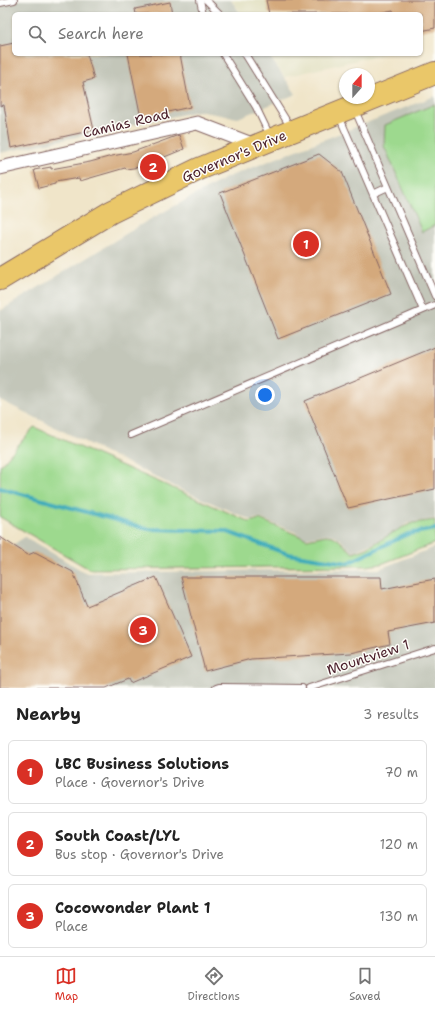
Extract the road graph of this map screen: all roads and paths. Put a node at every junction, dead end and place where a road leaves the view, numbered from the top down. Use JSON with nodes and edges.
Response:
{"nodes":[{"id":1,"x":14,"y":0,"type":"edge"},
{"id":2,"x":200,"y":0,"type":"edge"},
{"id":3,"x":206,"y":0,"type":"edge"},
{"id":4,"x":0,"y":3,"type":"edge"},
{"id":5,"x":203,"y":12,"type":"edge"},
{"id":6,"x":218,"y":12,"type":"edge"},
{"id":7,"x":224,"y":56,"type":"edge"},
{"id":8,"x":247,"y":56,"type":"edge"},
{"id":9,"x":435,"y":73,"type":"edge"},
{"id":10,"x":346,"y":110,"type":"junction"},
{"id":11,"x":293,"y":131,"type":"junction"},
{"id":12,"x":264,"y":143,"type":"junction"},
{"id":13,"x":0,"y":168,"type":"edge"},
{"id":14,"x":388,"y":187,"type":"junction"},
{"id":15,"x":373,"y":194,"type":"junction"},
{"id":16,"x":0,"y":279,"type":"edge"},
{"id":17,"x":435,"y":296,"type":"edge"},
{"id":18,"x":435,"y":305,"type":"edge"},
{"id":19,"x":423,"y":310,"type":"junction"},
{"id":20,"x":130,"y":435,"type":"dead end"},
{"id":21,"x":435,"y":648,"type":"edge"},
{"id":22,"x":216,"y":688,"type":"edge"},
{"id":23,"x":302,"y":688,"type":"edge"},
{"id":24,"x":309,"y":688,"type":"edge"}],
"edges":[{"from":1,"to":4,"type":"lane"},
{"from":2,"to":5,"type":"lane"},
{"from":3,"to":6,"type":"lane"},
{"from":7,"to":12,"type":"lane"},
{"from":8,"to":11,"type":"lane"},
{"from":9,"to":10,"type":"highway","name":"Governor's Drive"},
{"from":10,"to":11,"type":"highway","name":"Governor's Drive"},
{"from":10,"to":14,"type":"lane"},
{"from":10,"to":15,"type":"lane"},
{"from":11,"to":12,"type":"highway","name":"Governor's Drive"},
{"from":12,"to":13,"type":"street","name":"Camias Road"},
{"from":12,"to":16,"type":"highway","name":"Governor's Drive"},
{"from":14,"to":15,"type":"lane"},
{"from":14,"to":17,"type":"lane"},
{"from":15,"to":19,"type":"lane"},
{"from":18,"to":19,"type":"lane"},
{"from":19,"to":20,"type":"lane"},
{"from":21,"to":24,"type":"lane","name":"Mountview 1"},
{"from":22,"to":23,"type":"lane"}]}
